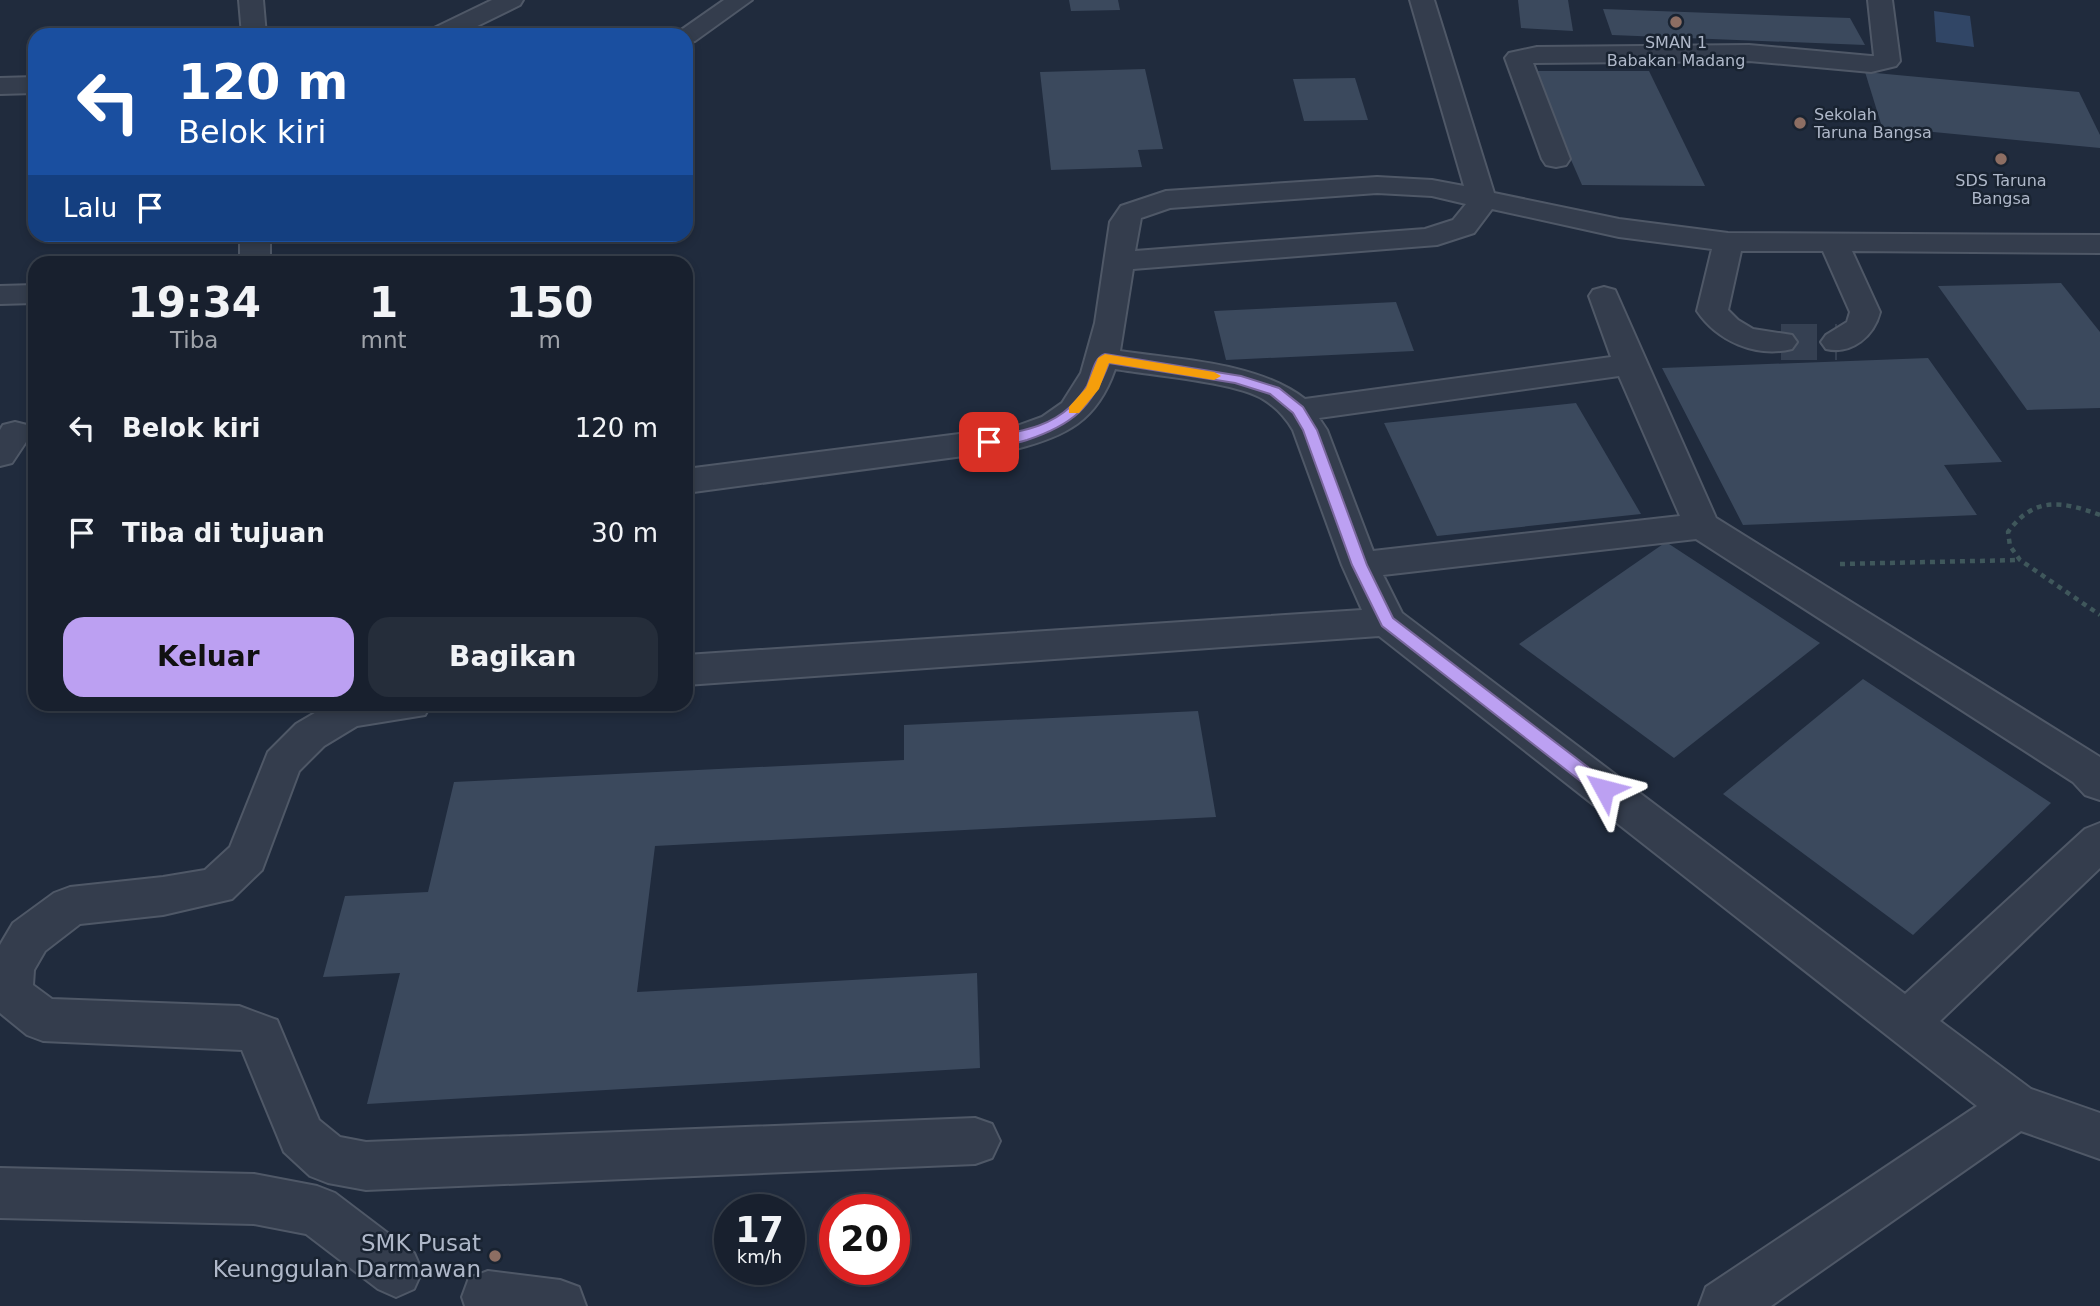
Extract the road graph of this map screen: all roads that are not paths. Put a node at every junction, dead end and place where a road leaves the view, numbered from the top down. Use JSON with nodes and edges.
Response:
{"nodes":[{"id":1,"x":251,"y":0,"type":"edge"},
{"id":2,"x":511,"y":0,"type":"edge"},
{"id":3,"x":740,"y":0,"type":"edge"},
{"id":4,"x":1422,"y":0,"type":"edge"},
{"id":5,"x":1880,"y":0,"type":"edge"},
{"id":6,"x":253,"y":28,"type":"edge"},
{"id":7,"x":453,"y":28,"type":"edge"},
{"id":8,"x":693,"y":31,"type":"edge"},
{"id":9,"x":19,"y":86,"type":"edge"},
{"id":10,"x":0,"y":110,"type":"edge"},
{"id":11,"x":1556,"y":159,"type":"dead end"},
{"id":12,"x":1482,"y":199,"type":"junction"},
{"id":13,"x":1728,"y":242,"type":"junction"},
{"id":14,"x":1834,"y":243,"type":"junction"},
{"id":15,"x":2094,"y":243,"type":"edge"},
{"id":16,"x":1118,"y":261,"type":"junction"},
{"id":17,"x":0,"y":295,"type":"edge"},
{"id":18,"x":28,"y":295,"type":"edge"},
{"id":19,"x":1604,"y":296,"type":"dead end"},
{"id":20,"x":1781,"y":342,"type":"tunnel mouth"},
{"id":21,"x":1837,"y":342,"type":"tunnel mouth"},
{"id":22,"x":1105,"y":358,"type":"junction"},
{"id":23,"x":1630,"y":364,"type":"junction"},
{"id":24,"x":1298,"y":410,"type":"junction"},
{"id":25,"x":693,"y":480,"type":"edge"},
{"id":26,"x":1702,"y":526,"type":"junction"},
{"id":27,"x":1360,"y":565,"type":"junction"},
{"id":28,"x":1387,"y":622,"type":"junction"},
{"id":29,"x":693,"y":670,"type":"edge"},
{"id":30,"x":356,"y":711,"type":"edge"},
{"id":31,"x":2100,"y":783,"type":"edge"},
{"id":32,"x":2100,"y":841,"type":"edge"},
{"id":33,"x":1906,"y":1023,"type":"junction"},
{"id":34,"x":2016,"y":1107,"type":"junction"},
{"id":35,"x":2100,"y":1136,"type":"edge"},
{"id":36,"x":975,"y":1141,"type":"dead end"},
{"id":37,"x":0,"y":1194,"type":"edge"},
{"id":38,"x":396,"y":1271,"type":"dead end"},
{"id":39,"x":488,"y":1297,"type":"dead end"},
{"id":40,"x":560,"y":1306,"type":"edge"},
{"id":41,"x":1725,"y":1306,"type":"edge"}],
"edges":[{"from":1,"to":6,"type":"lane"},
{"from":2,"to":7,"type":"lane"},
{"from":3,"to":8,"type":"lane"},
{"from":4,"to":12,"type":"lane"},
{"from":5,"to":11,"type":"lane"},
{"from":9,"to":10,"type":"lane"},
{"from":12,"to":13,"type":"lane"},
{"from":12,"to":16,"type":"lane"},
{"from":12,"to":16,"type":"lane"},
{"from":13,"to":14,"type":"lane"},
{"from":13,"to":20,"type":"lane"},
{"from":14,"to":15,"type":"lane"},
{"from":14,"to":21,"type":"lane"},
{"from":16,"to":22,"type":"lane"},
{"from":17,"to":18,"type":"lane"},
{"from":19,"to":23,"type":"lane"},
{"from":22,"to":24,"type":"lane"},
{"from":22,"to":25,"type":"lane"},
{"from":23,"to":24,"type":"lane"},
{"from":23,"to":26,"type":"lane"},
{"from":24,"to":27,"type":"lane"},
{"from":26,"to":27,"type":"lane"},
{"from":26,"to":31,"type":"lane"},
{"from":27,"to":28,"type":"lane"},
{"from":28,"to":29,"type":"lane"},
{"from":28,"to":33,"type":"lane"},
{"from":30,"to":36,"type":"lane"},
{"from":32,"to":33,"type":"lane"},
{"from":33,"to":34,"type":"lane"},
{"from":34,"to":35,"type":"lane"},
{"from":34,"to":41,"type":"lane"},
{"from":37,"to":38,"type":"lane"},
{"from":39,"to":40,"type":"lane"}]}
